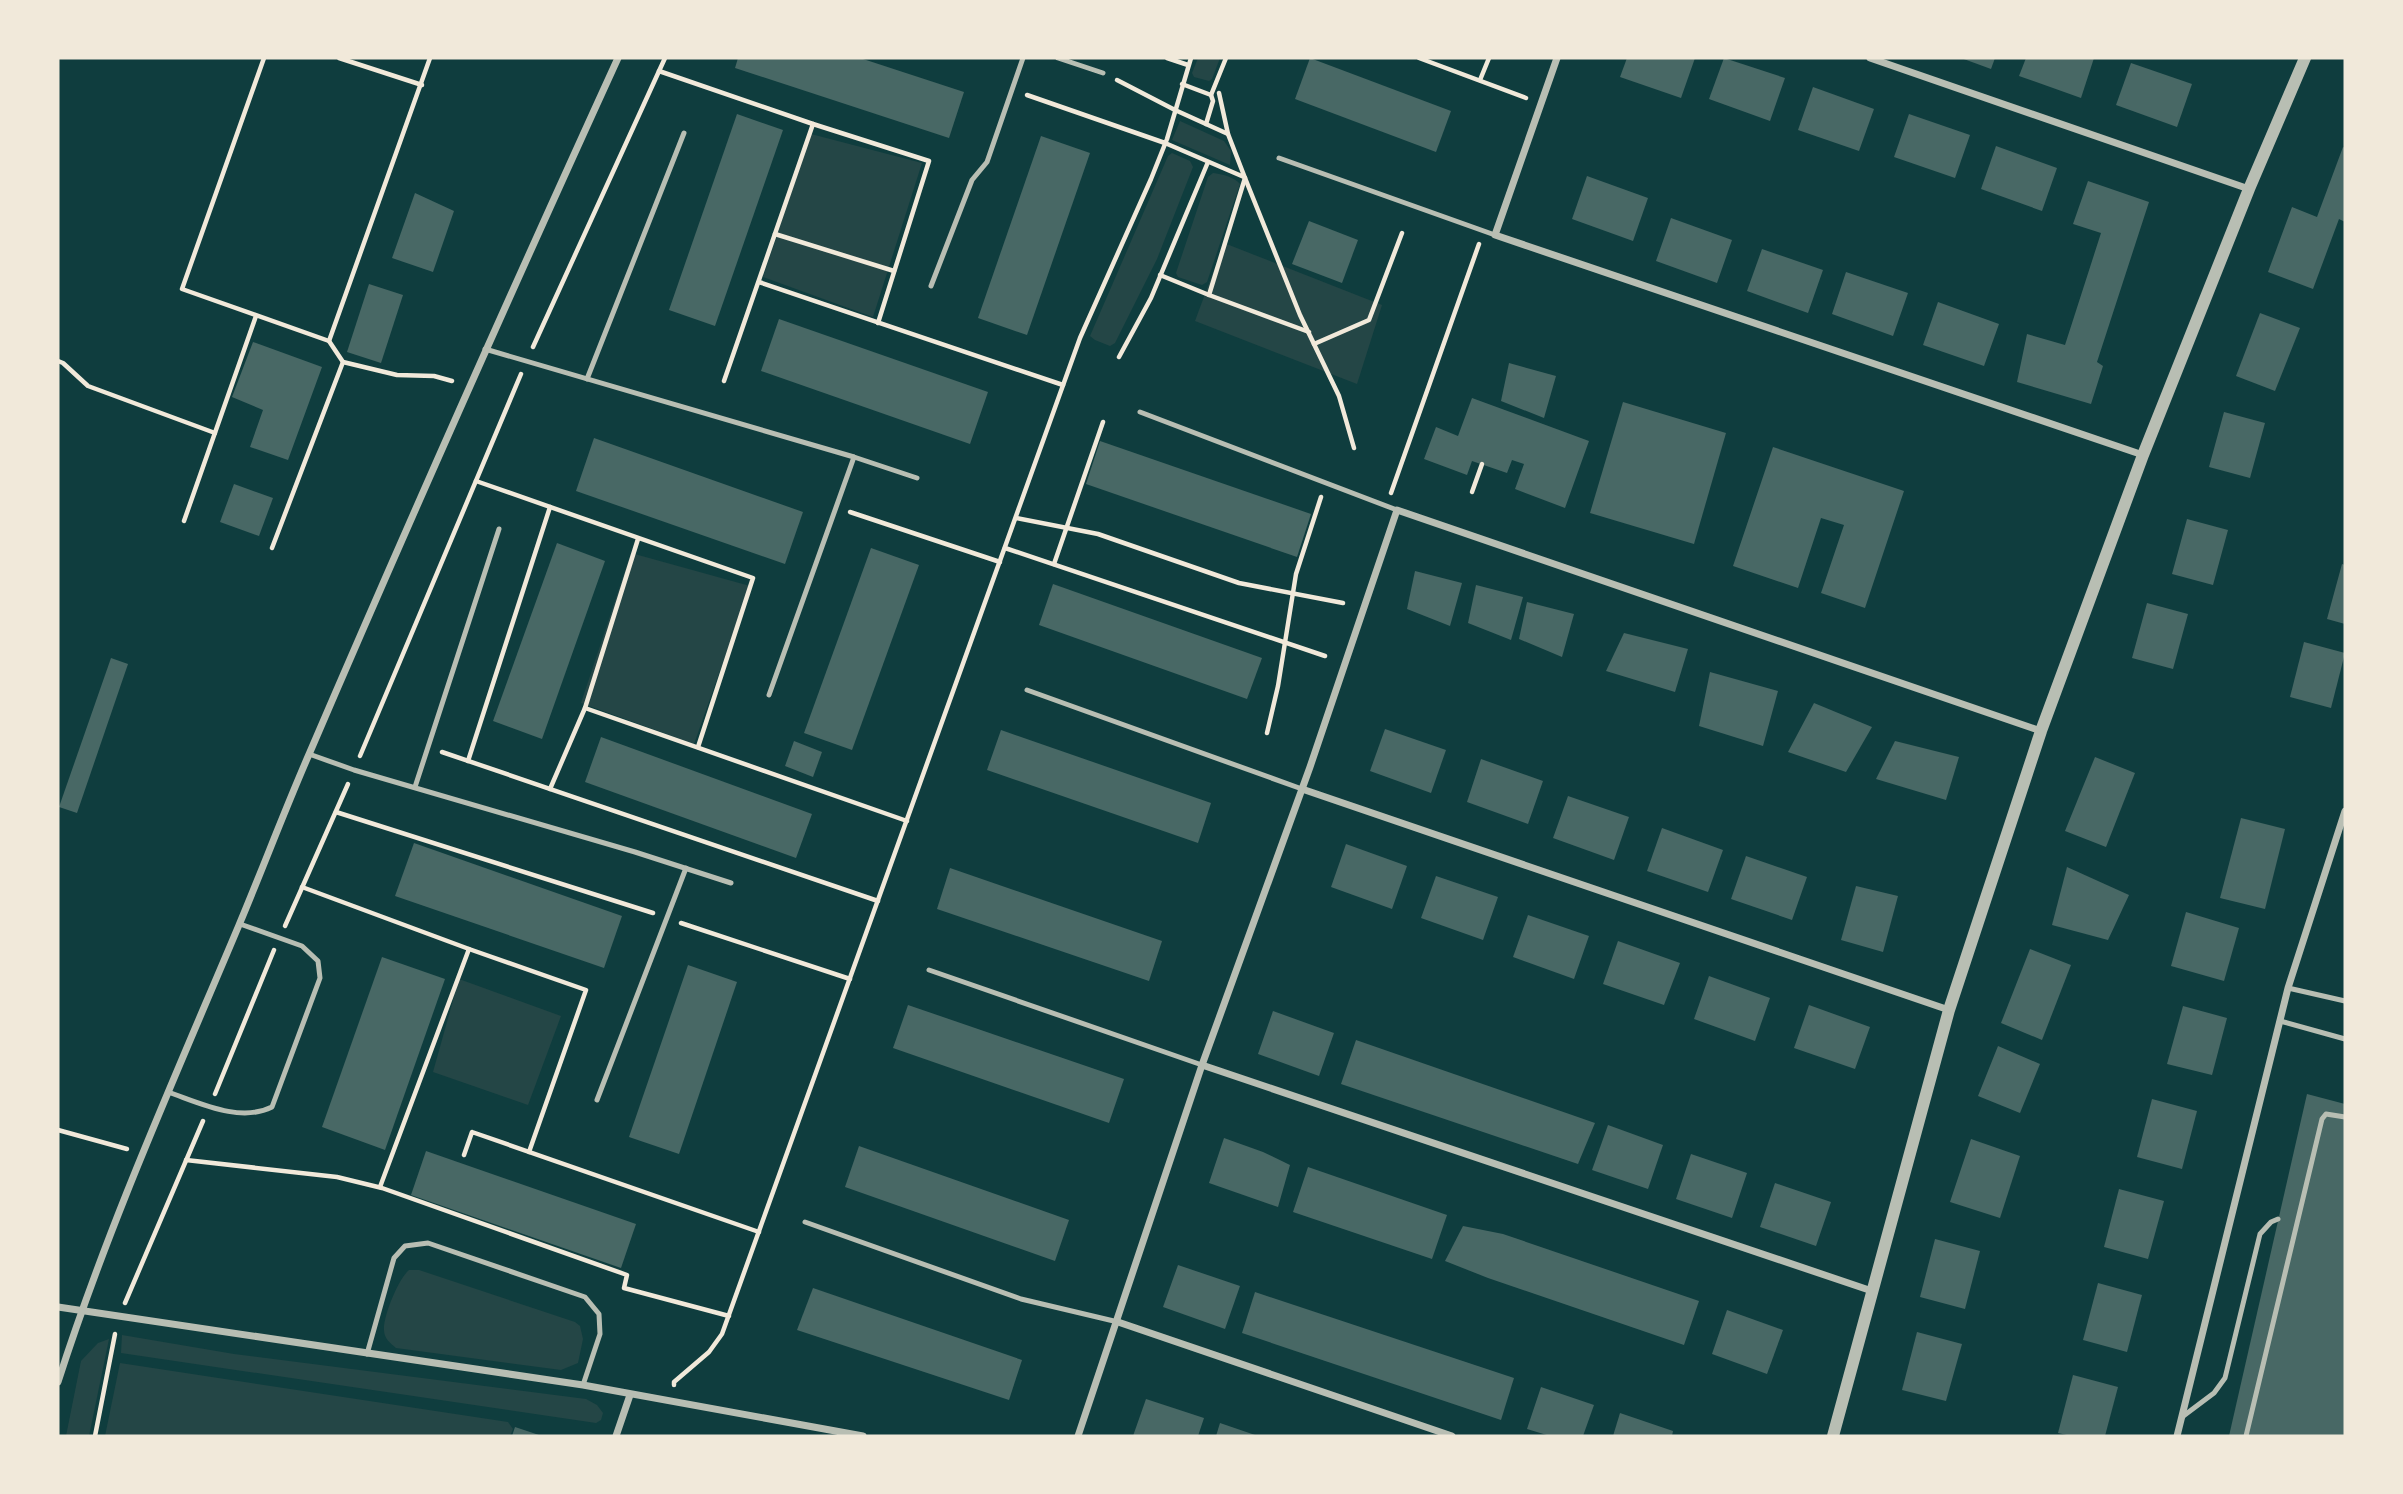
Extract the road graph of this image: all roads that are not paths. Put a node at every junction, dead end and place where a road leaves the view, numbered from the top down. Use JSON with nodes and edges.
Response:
{"nodes":[{"id":1,"x":618,"y":58,"type":"edge"},
{"id":2,"x":1023,"y":58,"type":"edge"},
{"id":3,"x":1058,"y":58,"type":"edge"},
{"id":4,"x":1557,"y":58,"type":"edge"},
{"id":5,"x":1870,"y":58,"type":"edge"},
{"id":6,"x":2305,"y":58,"type":"edge"},
{"id":7,"x":1103,"y":73,"type":"road end"},
{"id":8,"x":684,"y":133,"type":"dead end"},
{"id":9,"x":1279,"y":158,"type":"dead end"},
{"id":10,"x":2249,"y":189,"type":"junction"},
{"id":11,"x":1495,"y":235,"type":"junction"},
{"id":12,"x":931,"y":286,"type":"dead end"},
{"id":13,"x":485,"y":349,"type":"junction"},
{"id":14,"x":587,"y":379,"type":"junction"},
{"id":15,"x":1140,"y":412,"type":"dead end"},
{"id":16,"x":2143,"y":455,"type":"junction"},
{"id":17,"x":854,"y":457,"type":"junction"},
{"id":18,"x":917,"y":478,"type":"dead end"},
{"id":19,"x":1397,"y":510,"type":"junction"},
{"id":20,"x":499,"y":529,"type":"dead end"},
{"id":21,"x":1027,"y":690,"type":"dead end"},
{"id":22,"x":769,"y":695,"type":"dead end"},
{"id":23,"x":2041,"y":730,"type":"junction"},
{"id":24,"x":309,"y":754,"type":"junction"},
{"id":25,"x":415,"y":787,"type":"junction"},
{"id":26,"x":1302,"y":789,"type":"junction"},
{"id":27,"x":2344,"y":817,"type":"edge"},
{"id":28,"x":685,"y":868,"type":"junction"},
{"id":29,"x":731,"y":883,"type":"dead end"},
{"id":30,"x":240,"y":924,"type":"junction"},
{"id":31,"x":929,"y":970,"type":"dead end"},
{"id":32,"x":2288,"y":988,"type":"junction"},
{"id":33,"x":2345,"y":1001,"type":"edge"},
{"id":34,"x":1949,"y":1010,"type":"junction"},
{"id":35,"x":2280,"y":1021,"type":"junction"},
{"id":36,"x":2345,"y":1039,"type":"edge"},
{"id":37,"x":1202,"y":1065,"type":"junction"},
{"id":38,"x":168,"y":1092,"type":"junction"},
{"id":39,"x":597,"y":1100,"type":"dead end"},
{"id":40,"x":2345,"y":1117,"type":"edge"},
{"id":41,"x":2278,"y":1219,"type":"dead end"},
{"id":42,"x":805,"y":1222,"type":"dead end"},
{"id":43,"x":1872,"y":1291,"type":"junction"},
{"id":44,"x":58,"y":1307,"type":"edge"},
{"id":45,"x":81,"y":1311,"type":"junction"},
{"id":46,"x":1118,"y":1322,"type":"junction"},
{"id":47,"x":367,"y":1354,"type":"junction"},
{"id":48,"x":58,"y":1382,"type":"edge"},
{"id":49,"x":583,"y":1385,"type":"junction"},
{"id":50,"x":630,"y":1395,"type":"junction"},
{"id":51,"x":2182,"y":1417,"type":"junction"},
{"id":52,"x":616,"y":1436,"type":"edge"},
{"id":53,"x":863,"y":1436,"type":"edge"},
{"id":54,"x":1077,"y":1436,"type":"edge"},
{"id":55,"x":1452,"y":1436,"type":"edge"},
{"id":56,"x":1833,"y":1436,"type":"edge"},
{"id":57,"x":2177,"y":1436,"type":"edge"},
{"id":58,"x":2246,"y":1436,"type":"edge"}],
"edges":[{"from":1,"to":13,"type":"street"},
{"from":2,"to":12,"type":"lane"},
{"from":3,"to":7,"type":"lane"},
{"from":4,"to":11,"type":"street"},
{"from":5,"to":10,"type":"street"},
{"from":6,"to":10,"type":"street"},
{"from":8,"to":14,"type":"lane"},
{"from":9,"to":11,"type":"lane"},
{"from":10,"to":16,"type":"street"},
{"from":11,"to":16,"type":"street"},
{"from":13,"to":14,"type":"lane"},
{"from":13,"to":24,"type":"street"},
{"from":14,"to":17,"type":"lane"},
{"from":15,"to":19,"type":"lane"},
{"from":16,"to":23,"type":"street"},
{"from":17,"to":18,"type":"lane"},
{"from":17,"to":22,"type":"lane"},
{"from":19,"to":23,"type":"street"},
{"from":19,"to":26,"type":"street"},
{"from":20,"to":25,"type":"lane"},
{"from":21,"to":26,"type":"lane"},
{"from":23,"to":34,"type":"street"},
{"from":24,"to":25,"type":"lane"},
{"from":24,"to":30,"type":"street"},
{"from":25,"to":28,"type":"lane"},
{"from":26,"to":34,"type":"street"},
{"from":26,"to":37,"type":"street"},
{"from":27,"to":32,"type":"street"},
{"from":28,"to":29,"type":"lane"},
{"from":28,"to":39,"type":"lane"},
{"from":30,"to":38,"type":"street"},
{"from":30,"to":38,"type":"lane"},
{"from":31,"to":37,"type":"lane"},
{"from":32,"to":33,"type":"lane"},
{"from":32,"to":35,"type":"street"},
{"from":34,"to":43,"type":"street"},
{"from":35,"to":36,"type":"lane"},
{"from":35,"to":51,"type":"street"},
{"from":37,"to":43,"type":"street"},
{"from":37,"to":46,"type":"street"},
{"from":38,"to":45,"type":"street"},
{"from":40,"to":58,"type":"lane"},
{"from":41,"to":51,"type":"lane"},
{"from":42,"to":46,"type":"lane"},
{"from":43,"to":56,"type":"street"},
{"from":44,"to":45,"type":"street"},
{"from":45,"to":47,"type":"street"},
{"from":45,"to":48,"type":"street"},
{"from":46,"to":54,"type":"street"},
{"from":46,"to":55,"type":"street"},
{"from":47,"to":49,"type":"street"},
{"from":47,"to":49,"type":"lane"},
{"from":49,"to":50,"type":"street"},
{"from":50,"to":52,"type":"street"},
{"from":50,"to":53,"type":"street"},
{"from":51,"to":57,"type":"street"}]}
